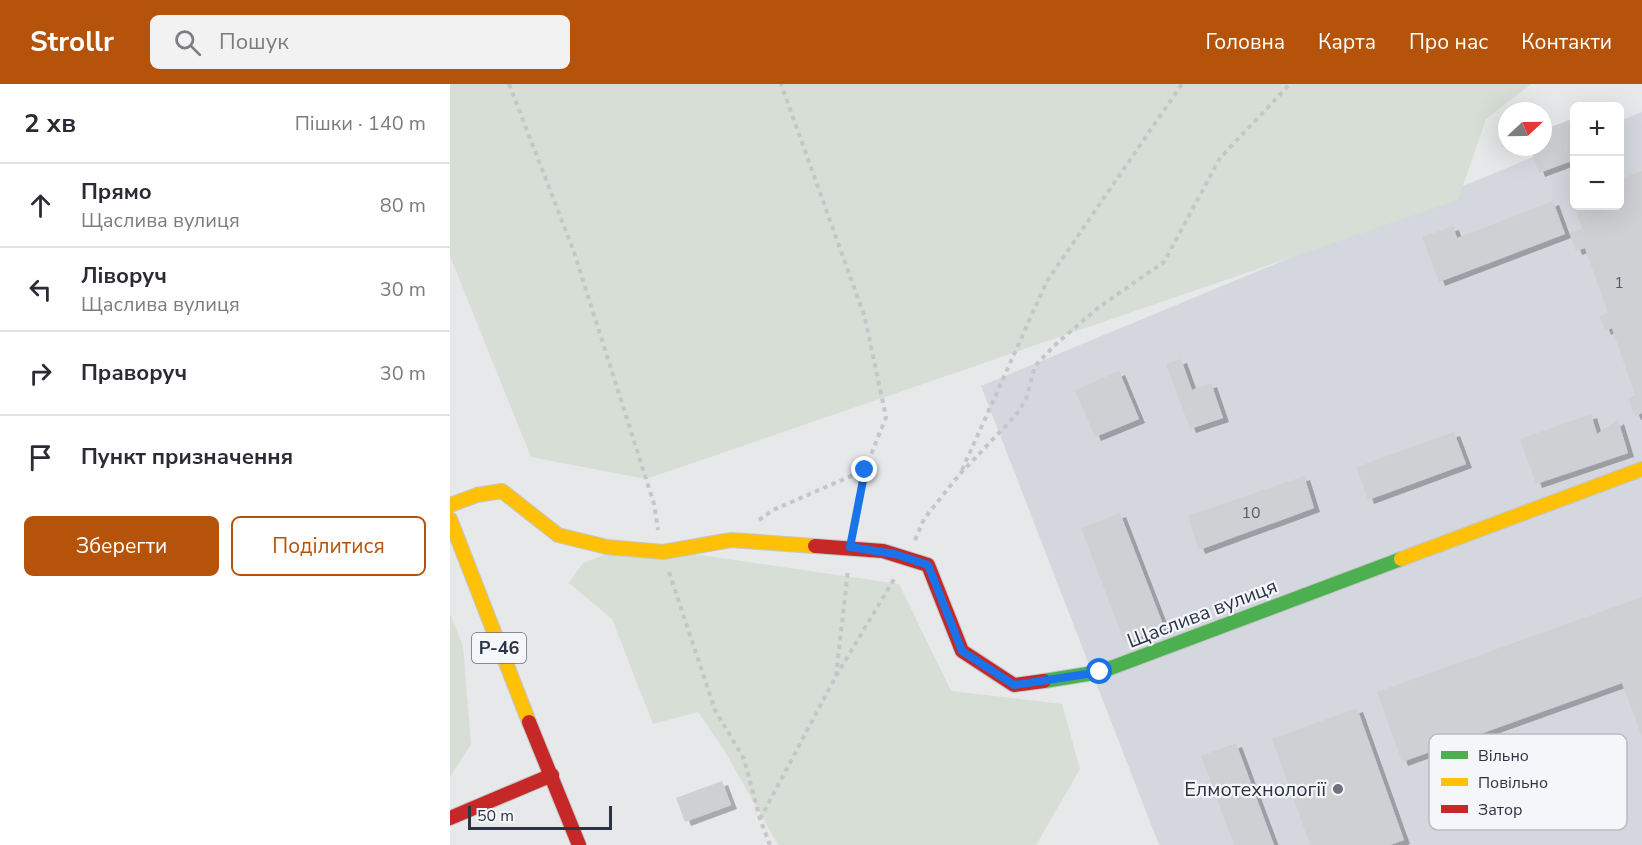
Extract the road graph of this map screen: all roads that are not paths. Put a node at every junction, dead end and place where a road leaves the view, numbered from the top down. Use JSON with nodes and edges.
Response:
{"nodes":[{"id":1,"x":1642,"y":469,"type":"edge"},
{"id":2,"x":450,"y":505,"type":"edge"},
{"id":3,"x":450,"y":519,"type":"edge"},
{"id":4,"x":552,"y":775,"type":"junction"},
{"id":5,"x":450,"y":818,"type":"edge"},
{"id":6,"x":579,"y":845,"type":"edge"}],
"edges":[{"from":1,"to":2,"type":"street","name":"Щаслива вулиця"},
{"from":3,"to":4,"type":"street","number":"Р-46"},
{"from":4,"to":5,"type":"street"},
{"from":4,"to":6,"type":"street","number":"Р-46"}]}
